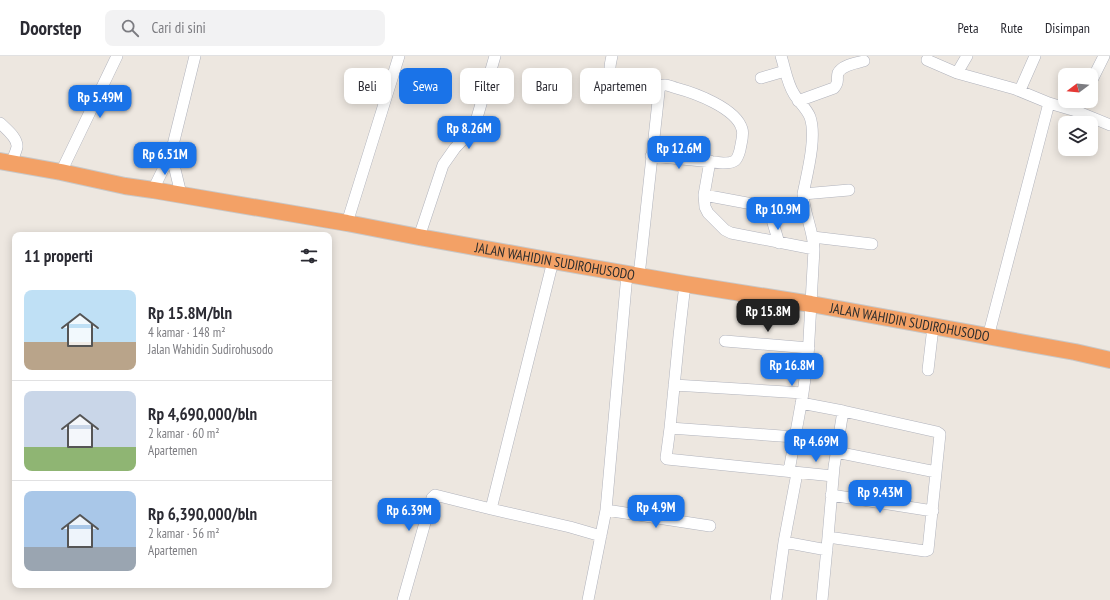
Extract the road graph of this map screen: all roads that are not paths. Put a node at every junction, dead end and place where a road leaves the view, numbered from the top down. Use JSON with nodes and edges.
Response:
{"nodes":[{"id":1,"x":117,"y":56,"type":"edge"},
{"id":2,"x":195,"y":56,"type":"edge"},
{"id":3,"x":399,"y":56,"type":"edge"},
{"id":4,"x":495,"y":56,"type":"edge"},
{"id":5,"x":612,"y":56,"type":"edge"},
{"id":6,"x":782,"y":56,"type":"edge"},
{"id":7,"x":966,"y":56,"type":"edge"},
{"id":8,"x":1035,"y":56,"type":"edge"},
{"id":9,"x":1104,"y":56,"type":"edge"},
{"id":10,"x":1110,"y":59,"type":"edge"},
{"id":11,"x":927,"y":60,"type":"dead end"},
{"id":12,"x":864,"y":61,"type":"dead end"},
{"id":13,"x":609,"y":68,"type":"edge"},
{"id":14,"x":1098,"y":68,"type":"edge"},
{"id":15,"x":785,"y":70,"type":"junction"},
{"id":16,"x":957,"y":73,"type":"junction"},
{"id":17,"x":761,"y":78,"type":"dead end"},
{"id":18,"x":661,"y":86,"type":"edge"},
{"id":19,"x":1020,"y":90,"type":"junction"},
{"id":20,"x":798,"y":101,"type":"junction"},
{"id":21,"x":1049,"y":103,"type":"junction"},
{"id":22,"x":658,"y":104,"type":"edge"},
{"id":23,"x":1058,"y":104,"type":"edge"},
{"id":24,"x":1082,"y":108,"type":"edge"},
{"id":25,"x":0,"y":123,"type":"edge"},
{"id":26,"x":1110,"y":125,"type":"edge"},
{"id":27,"x":171,"y":153,"type":"junction"},
{"id":28,"x":651,"y":156,"type":"junction"},
{"id":29,"x":5,"y":162,"type":"edge"},
{"id":30,"x":710,"y":162,"type":"junction"},
{"id":31,"x":61,"y":172,"type":"junction"},
{"id":32,"x":153,"y":190,"type":"junction"},
{"id":33,"x":849,"y":190,"type":"dead end"},
{"id":34,"x":181,"y":194,"type":"junction"},
{"id":35,"x":803,"y":194,"type":"junction"},
{"id":36,"x":704,"y":195,"type":"junction"},
{"id":37,"x":347,"y":222,"type":"junction"},
{"id":38,"x":419,"y":237,"type":"junction"},
{"id":39,"x":813,"y":237,"type":"junction"},
{"id":40,"x":779,"y":243,"type":"junction"},
{"id":41,"x":872,"y":244,"type":"dead end"},
{"id":42,"x":814,"y":249,"type":"junction"},
{"id":43,"x":553,"y":261,"type":"junction"},
{"id":44,"x":633,"y":275,"type":"junction"},
{"id":45,"x":685,"y":284,"type":"junction"},
{"id":46,"x":811,"y":304,"type":"junction"},
{"id":47,"x":933,"y":327,"type":"junction"},
{"id":48,"x":988,"y":337,"type":"junction"},
{"id":49,"x":725,"y":341,"type":"dead end"},
{"id":50,"x":809,"y":348,"type":"junction"},
{"id":51,"x":1110,"y":360,"type":"edge"},
{"id":52,"x":928,"y":370,"type":"dead end"},
{"id":53,"x":674,"y":385,"type":"junction"},
{"id":54,"x":802,"y":398,"type":"junction"},
{"id":55,"x":843,"y":411,"type":"junction"},
{"id":56,"x":670,"y":428,"type":"junction"},
{"id":57,"x":795,"y":436,"type":"junction"},
{"id":58,"x":836,"y":452,"type":"junction"},
{"id":59,"x":793,"y":472,"type":"junction"},
{"id":60,"x":936,"y":472,"type":"junction"},
{"id":61,"x":833,"y":476,"type":"junction"},
{"id":62,"x":832,"y":495,"type":"junction"},
{"id":63,"x":491,"y":509,"type":"junction"},
{"id":64,"x":606,"y":510,"type":"junction"},
{"id":65,"x":933,"y":511,"type":"junction"},
{"id":66,"x":710,"y":526,"type":"dead end"},
{"id":67,"x":601,"y":536,"type":"junction"},
{"id":68,"x":828,"y":537,"type":"junction"},
{"id":69,"x":784,"y":542,"type":"junction"},
{"id":70,"x":827,"y":550,"type":"junction"},
{"id":71,"x":403,"y":600,"type":"edge"},
{"id":72,"x":588,"y":600,"type":"edge"},
{"id":73,"x":776,"y":600,"type":"edge"},
{"id":74,"x":822,"y":600,"type":"edge"}],
"edges":[{"from":1,"to":31,"type":"street"},
{"from":2,"to":27,"type":"street"},
{"from":3,"to":37,"type":"street"},
{"from":4,"to":38,"type":"street"},
{"from":5,"to":13,"type":"street"},
{"from":6,"to":15,"type":"street"},
{"from":7,"to":16,"type":"street"},
{"from":8,"to":19,"type":"street"},
{"from":9,"to":10,"type":"street"},
{"from":9,"to":14,"type":"street"},
{"from":11,"to":16,"type":"street"},
{"from":12,"to":20,"type":"street"},
{"from":15,"to":17,"type":"street"},
{"from":15,"to":20,"type":"street"},
{"from":16,"to":19,"type":"street"},
{"from":18,"to":30,"type":"street"},
{"from":19,"to":21,"type":"street"},
{"from":20,"to":35,"type":"street"},
{"from":21,"to":23,"type":"street"},
{"from":21,"to":48,"type":"street"},
{"from":22,"to":28,"type":"street"},
{"from":24,"to":26,"type":"street"},
{"from":25,"to":29,"type":"street"},
{"from":27,"to":32,"type":"street"},
{"from":27,"to":34,"type":"street"},
{"from":28,"to":30,"type":"street"},
{"from":28,"to":44,"type":"street"},
{"from":29,"to":31,"type":"highway","name":"JALAN WAHIDIN SUDIROHUSODO"},
{"from":30,"to":36,"type":"street"},
{"from":31,"to":32,"type":"highway","name":"JALAN WAHIDIN SUDIROHUSODO"},
{"from":32,"to":34,"type":"highway","name":"JALAN WAHIDIN SUDIROHUSODO"},
{"from":33,"to":35,"type":"street"},
{"from":34,"to":37,"type":"highway","name":"JALAN WAHIDIN SUDIROHUSODO"},
{"from":35,"to":39,"type":"street"},
{"from":36,"to":40,"type":"street"},
{"from":36,"to":40,"type":"street"},
{"from":37,"to":38,"type":"highway","name":"JALAN WAHIDIN SUDIROHUSODO"},
{"from":38,"to":43,"type":"highway","name":"JALAN WAHIDIN SUDIROHUSODO"},
{"from":39,"to":41,"type":"street"},
{"from":39,"to":42,"type":"street"},
{"from":40,"to":42,"type":"street"},
{"from":42,"to":46,"type":"street"},
{"from":43,"to":44,"type":"highway","name":"JALAN WAHIDIN SUDIROHUSODO"},
{"from":43,"to":63,"type":"street"},
{"from":44,"to":45,"type":"highway","name":"JALAN WAHIDIN SUDIROHUSODO"},
{"from":44,"to":64,"type":"street"},
{"from":45,"to":46,"type":"highway","name":"JALAN WAHIDIN SUDIROHUSODO"},
{"from":45,"to":53,"type":"street"},
{"from":46,"to":47,"type":"highway","name":"JALAN WAHIDIN SUDIROHUSODO"},
{"from":46,"to":50,"type":"street"},
{"from":47,"to":48,"type":"highway","name":"JALAN WAHIDIN SUDIROHUSODO"},
{"from":47,"to":52,"type":"street"},
{"from":48,"to":51,"type":"highway","name":"JALAN WAHIDIN SUDIROHUSODO"},
{"from":49,"to":50,"type":"street"},
{"from":50,"to":54,"type":"street"},
{"from":53,"to":54,"type":"street"},
{"from":53,"to":56,"type":"street"},
{"from":54,"to":55,"type":"street"},
{"from":54,"to":57,"type":"street"},
{"from":55,"to":58,"type":"street"},
{"from":55,"to":60,"type":"street"},
{"from":56,"to":57,"type":"street"},
{"from":56,"to":59,"type":"street"},
{"from":57,"to":59,"type":"street"},
{"from":58,"to":60,"type":"street"},
{"from":58,"to":61,"type":"street"},
{"from":59,"to":61,"type":"street"},
{"from":59,"to":69,"type":"street"},
{"from":60,"to":65,"type":"street"},
{"from":61,"to":62,"type":"street"},
{"from":62,"to":65,"type":"street"},
{"from":62,"to":68,"type":"street"},
{"from":63,"to":67,"type":"street"},
{"from":63,"to":71,"type":"street"},
{"from":64,"to":66,"type":"street"},
{"from":64,"to":67,"type":"street"},
{"from":65,"to":68,"type":"street"},
{"from":67,"to":72,"type":"street"},
{"from":68,"to":70,"type":"street"},
{"from":69,"to":70,"type":"street"},
{"from":69,"to":73,"type":"street"},
{"from":70,"to":74,"type":"street"}]}
